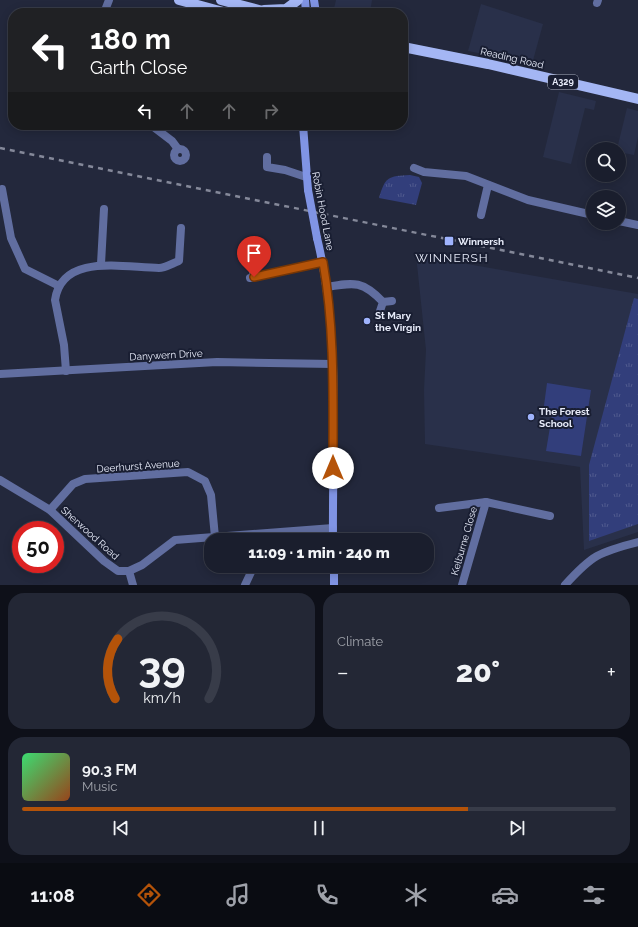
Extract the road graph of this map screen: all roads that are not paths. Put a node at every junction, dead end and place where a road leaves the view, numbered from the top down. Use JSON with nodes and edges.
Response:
{"nodes":[{"id":1,"x":179,"y":0,"type":"edge"},
{"id":2,"x":221,"y":0,"type":"edge"},
{"id":3,"x":298,"y":0,"type":"edge"},
{"id":4,"x":209,"y":8,"type":"edge"},
{"id":5,"x":252,"y":8,"type":"edge"},
{"id":6,"x":289,"y":8,"type":"edge"},
{"id":7,"x":408,"y":48,"type":"edge"},
{"id":8,"x":638,"y":99,"type":"edge"},
{"id":9,"x":158,"y":130,"type":"edge"},
{"id":10,"x":303,"y":130,"type":"edge"},
{"id":11,"x":178,"y":149,"type":"dead end"},
{"id":12,"x":267,"y":157,"type":"dead end"},
{"id":13,"x":414,"y":168,"type":"dead end"},
{"id":14,"x":306,"y":176,"type":"junction"},
{"id":15,"x":488,"y":185,"type":"junction"},
{"id":16,"x":2,"y":189,"type":"dead end"},
{"id":17,"x":104,"y":210,"type":"dead end"},
{"id":18,"x":586,"y":213,"type":"edge"},
{"id":19,"x":481,"y":215,"type":"dead end"},
{"id":20,"x":626,"y":222,"type":"edge"},
{"id":21,"x":638,"y":225,"type":"edge"},
{"id":22,"x":181,"y":228,"type":"dead end"},
{"id":23,"x":251,"y":262,"type":"dead end"},
{"id":24,"x":323,"y":262,"type":"junction"},
{"id":25,"x":100,"y":264,"type":"junction"},
{"id":26,"x":59,"y":286,"type":"junction"},
{"id":27,"x":328,"y":287,"type":"junction"},
{"id":28,"x":392,"y":301,"type":"dead end"},
{"id":29,"x":383,"y":302,"type":"junction"},
{"id":30,"x":380,"y":311,"type":"dead end"},
{"id":31,"x":333,"y":364,"type":"junction"},
{"id":32,"x":66,"y":371,"type":"junction"},
{"id":33,"x":0,"y":374,"type":"edge"},
{"id":34,"x":0,"y":480,"type":"edge"},
{"id":35,"x":486,"y":502,"type":"junction"},
{"id":36,"x":439,"y":508,"type":"dead end"},
{"id":37,"x":50,"y":510,"type":"junction"},
{"id":38,"x":550,"y":516,"type":"dead end"},
{"id":39,"x":333,"y":528,"type":"junction"},
{"id":40,"x":215,"y":533,"type":"edge"},
{"id":41,"x":290,"y":533,"type":"edge"},
{"id":42,"x":333,"y":533,"type":"edge"},
{"id":43,"x":204,"y":538,"type":"edge"},
{"id":44,"x":638,"y":542,"type":"edge"},
{"id":45,"x":129,"y":571,"type":"junction"},
{"id":46,"x":251,"y":573,"type":"edge"},
{"id":47,"x":334,"y":573,"type":"edge"},
{"id":48,"x":133,"y":585,"type":"edge"},
{"id":49,"x":245,"y":585,"type":"edge"},
{"id":50,"x":334,"y":585,"type":"edge"},
{"id":51,"x":462,"y":585,"type":"edge"},
{"id":52,"x":565,"y":585,"type":"edge"}],
"edges":[{"from":1,"to":4,"type":"main road"},
{"from":2,"to":5,"type":"main road"},
{"from":3,"to":6,"type":"main road"},
{"from":7,"to":8,"type":"main road","name":"Reading Road","number":"A329"},
{"from":9,"to":11,"type":"street"},
{"from":10,"to":14,"type":"main road","name":"Robin Hood Lane"},
{"from":12,"to":14,"type":"street"},
{"from":13,"to":15,"type":"street"},
{"from":14,"to":24,"type":"main road","name":"Robin Hood Lane","bridge":true},
{"from":15,"to":18,"type":"street"},
{"from":15,"to":19,"type":"street"},
{"from":16,"to":26,"type":"street"},
{"from":17,"to":25,"type":"street"},
{"from":20,"to":21,"type":"street"},
{"from":22,"to":25,"type":"street"},
{"from":23,"to":24,"type":"street"},
{"from":24,"to":27,"type":"main road","name":"Robin Hood Lane"},
{"from":25,"to":26,"type":"street"},
{"from":26,"to":32,"type":"street"},
{"from":27,"to":29,"type":"street"},
{"from":27,"to":31,"type":"main road","name":"Robin Hood Lane"},
{"from":28,"to":29,"type":"street"},
{"from":29,"to":30,"type":"street"},
{"from":31,"to":32,"type":"street","name":"Danywern Drive"},
{"from":31,"to":39,"type":"main road","name":"Robin Hood Lane"},
{"from":32,"to":33,"type":"street","name":"Danywern Drive"},
{"from":34,"to":37,"type":"street","name":"Sherwood Road"},
{"from":35,"to":36,"type":"street","name":"Kelburne Close"},
{"from":35,"to":38,"type":"street","name":"Kelburne Close"},
{"from":35,"to":51,"type":"street","name":"Kelburne Close"},
{"from":37,"to":40,"type":"street","name":"Deerhurst Avenue"},
{"from":37,"to":45,"type":"street","name":"Sherwood Road"},
{"from":39,"to":41,"type":"street"},
{"from":39,"to":42,"type":"main road","name":"Robin Hood Lane"},
{"from":43,"to":45,"type":"street"},
{"from":44,"to":52,"type":"street"},
{"from":45,"to":48,"type":"street"},
{"from":46,"to":49,"type":"street"},
{"from":47,"to":50,"type":"main road"}]}
